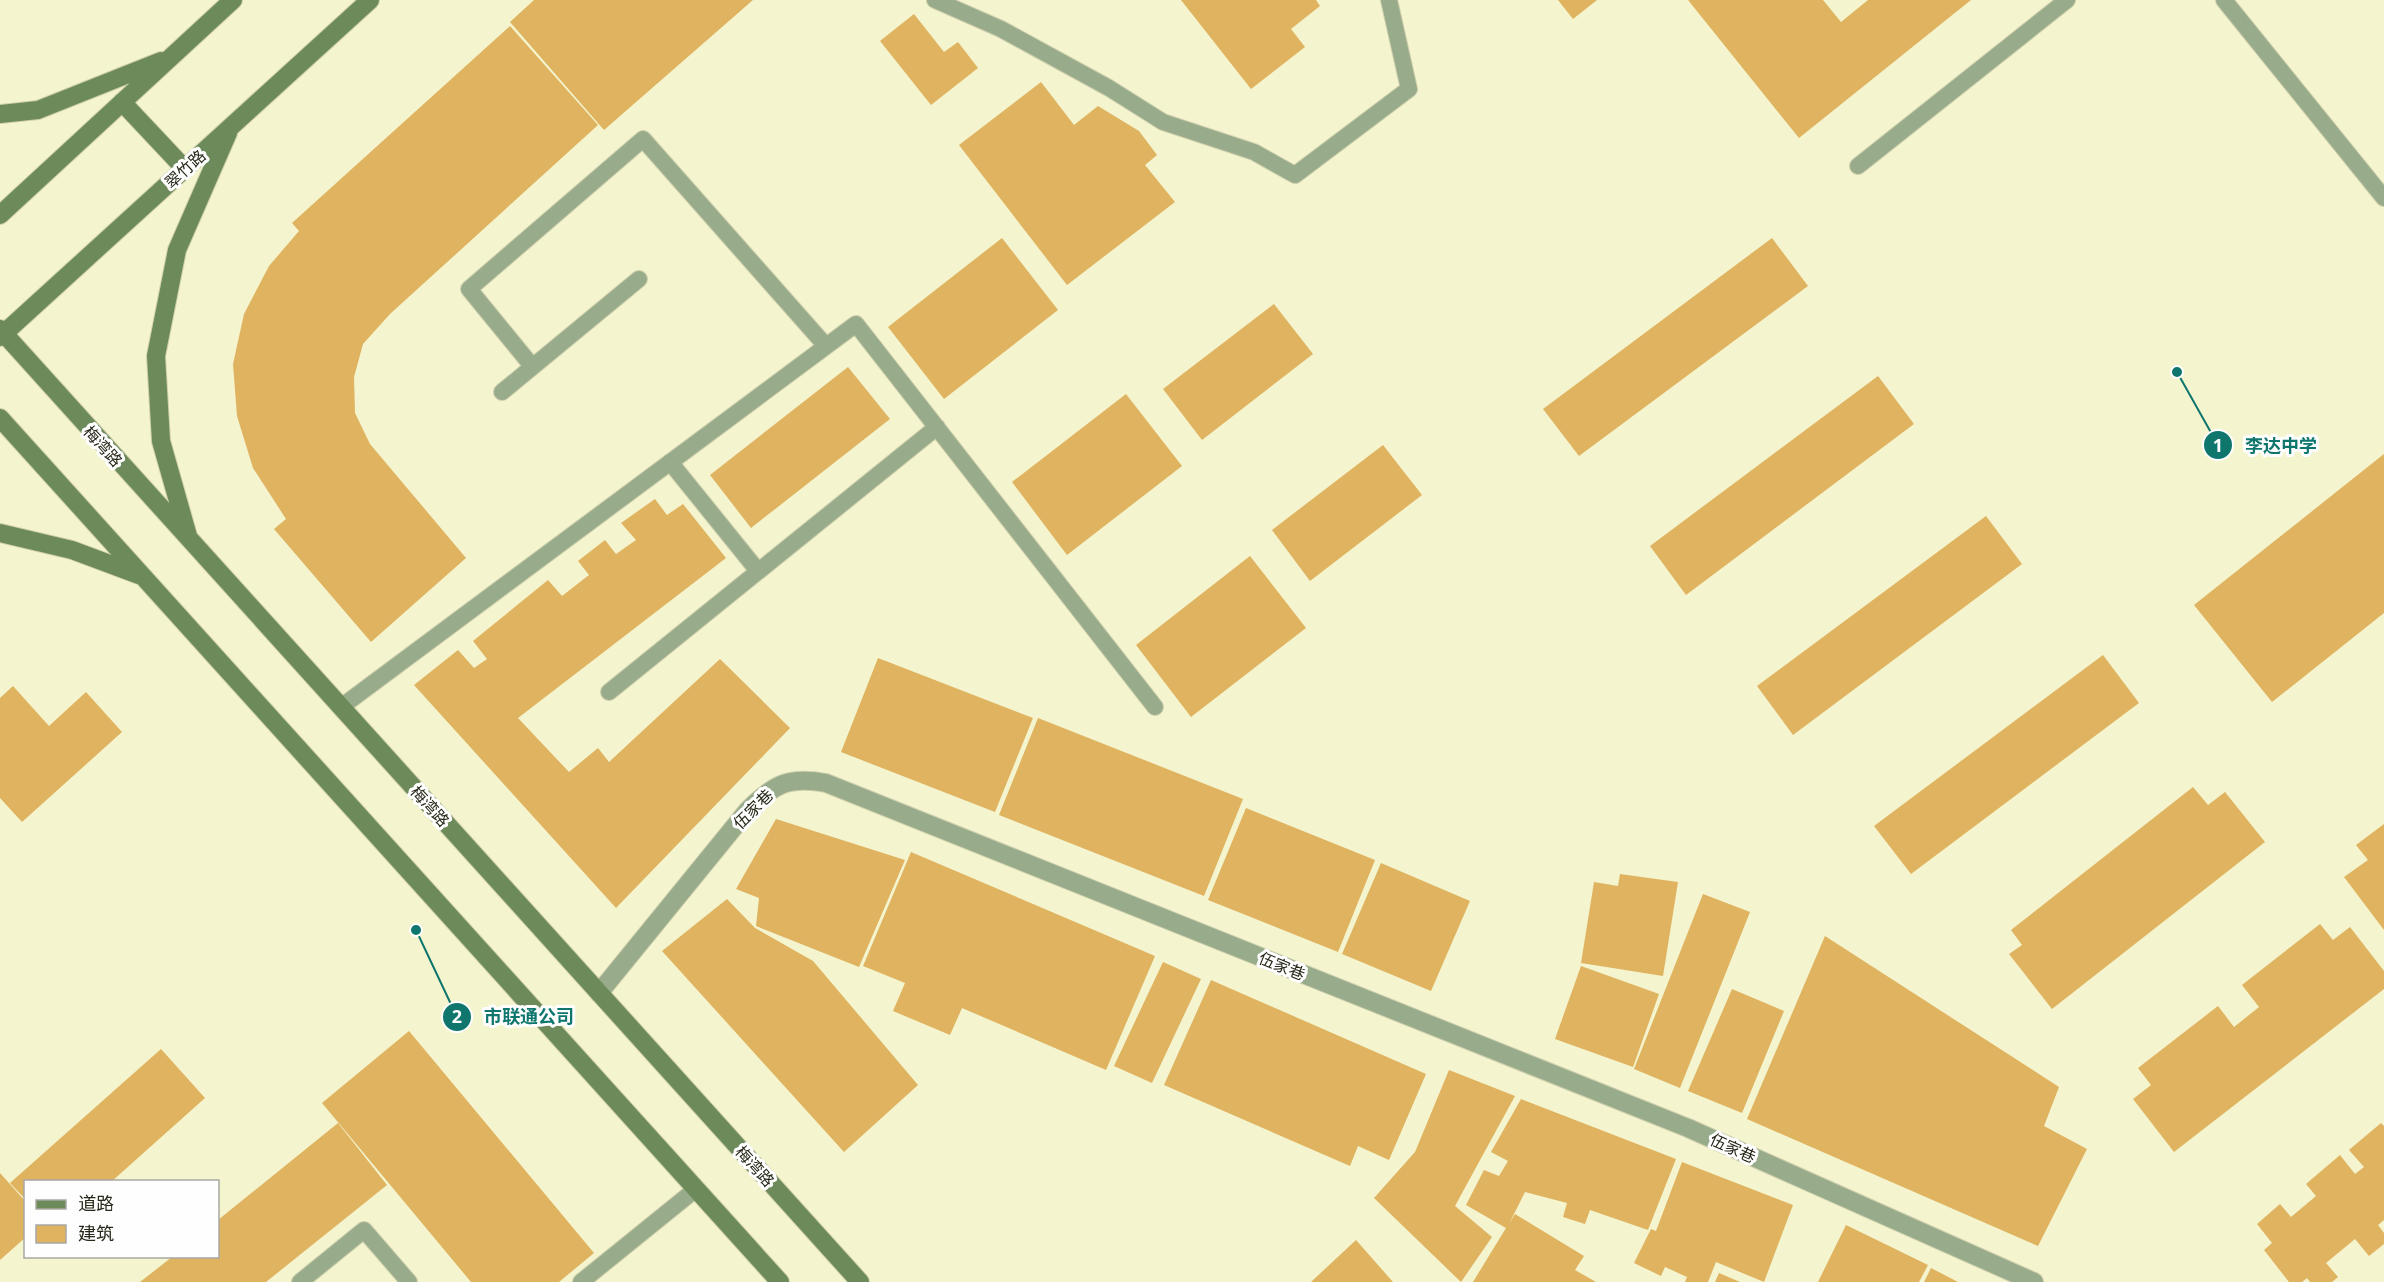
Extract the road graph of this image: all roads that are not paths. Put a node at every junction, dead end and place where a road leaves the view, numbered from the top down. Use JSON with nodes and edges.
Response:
{"nodes":[{"id":1,"x":233,"y":0,"type":"edge"},
{"id":2,"x":370,"y":0,"type":"edge"},
{"id":3,"x":935,"y":0,"type":"edge"},
{"id":4,"x":1389,"y":0,"type":"edge"},
{"id":5,"x":2067,"y":0,"type":"edge"},
{"id":6,"x":2224,"y":0,"type":"edge"},
{"id":7,"x":171,"y":57,"type":"junction"},
{"id":8,"x":122,"y":102,"type":"junction"},
{"id":9,"x":0,"y":114,"type":"edge"},
{"id":10,"x":230,"y":128,"type":"junction"},
{"id":11,"x":1858,"y":166,"type":"dead end"},
{"id":12,"x":185,"y":169,"type":"junction"},
{"id":13,"x":2384,"y":198,"type":"edge"},
{"id":14,"x":0,"y":214,"type":"edge"},
{"id":15,"x":639,"y":279,"type":"dead end"},
{"id":16,"x":1,"y":333,"type":"edge"},
{"id":17,"x":826,"y":346,"type":"junction"},
{"id":18,"x":532,"y":366,"type":"junction"},
{"id":19,"x":502,"y":392,"type":"dead end"},
{"id":20,"x":0,"y":418,"type":"edge"},
{"id":21,"x":937,"y":427,"type":"junction"},
{"id":22,"x":670,"y":462,"type":"junction"},
{"id":23,"x":0,"y":533,"type":"edge"},
{"id":24,"x":189,"y":540,"type":"junction"},
{"id":25,"x":758,"y":571,"type":"junction"},
{"id":26,"x":143,"y":577,"type":"junction"},
{"id":27,"x":609,"y":692,"type":"dead end"},
{"id":28,"x":340,"y":707,"type":"junction"},
{"id":29,"x":1155,"y":707,"type":"dead end"},
{"id":30,"x":599,"y":993,"type":"junction"},
{"id":31,"x":696,"y":1189,"type":"junction"},
{"id":32,"x":300,"y":1282,"type":"edge"},
{"id":33,"x":409,"y":1282,"type":"edge"},
{"id":34,"x":581,"y":1282,"type":"edge"},
{"id":35,"x":780,"y":1282,"type":"edge"},
{"id":36,"x":860,"y":1282,"type":"edge"},
{"id":37,"x":2034,"y":1282,"type":"edge"}],
"edges":[{"from":1,"to":7,"type":"street"},
{"from":2,"to":10,"type":"street","name":"翠竹路"},
{"from":3,"to":4,"type":"lane"},
{"from":5,"to":11,"type":"lane"},
{"from":6,"to":13,"type":"lane"},
{"from":7,"to":8,"type":"street"},
{"from":7,"to":9,"type":"street"},
{"from":8,"to":12,"type":"street"},
{"from":8,"to":14,"type":"street"},
{"from":10,"to":12,"type":"street","name":"翠竹路"},
{"from":10,"to":24,"type":"street"},
{"from":12,"to":16,"type":"street","name":"翠竹路"},
{"from":15,"to":18,"type":"lane"},
{"from":16,"to":24,"type":"street","name":"梅湾路"},
{"from":17,"to":18,"type":"lane"},
{"from":17,"to":21,"type":"lane"},
{"from":17,"to":22,"type":"lane"},
{"from":18,"to":19,"type":"lane"},
{"from":20,"to":26,"type":"street"},
{"from":21,"to":25,"type":"lane"},
{"from":21,"to":29,"type":"lane"},
{"from":22,"to":25,"type":"lane"},
{"from":22,"to":28,"type":"lane"},
{"from":23,"to":26,"type":"street"},
{"from":24,"to":28,"type":"street","name":"梅湾路"},
{"from":25,"to":27,"type":"lane"},
{"from":26,"to":31,"type":"street"},
{"from":28,"to":30,"type":"street","name":"梅湾路"},
{"from":30,"to":36,"type":"street","name":"梅湾路"},
{"from":30,"to":37,"type":"street","name":"伍家巷"},
{"from":31,"to":34,"type":"lane"},
{"from":31,"to":35,"type":"street"},
{"from":32,"to":33,"type":"lane"}]}
